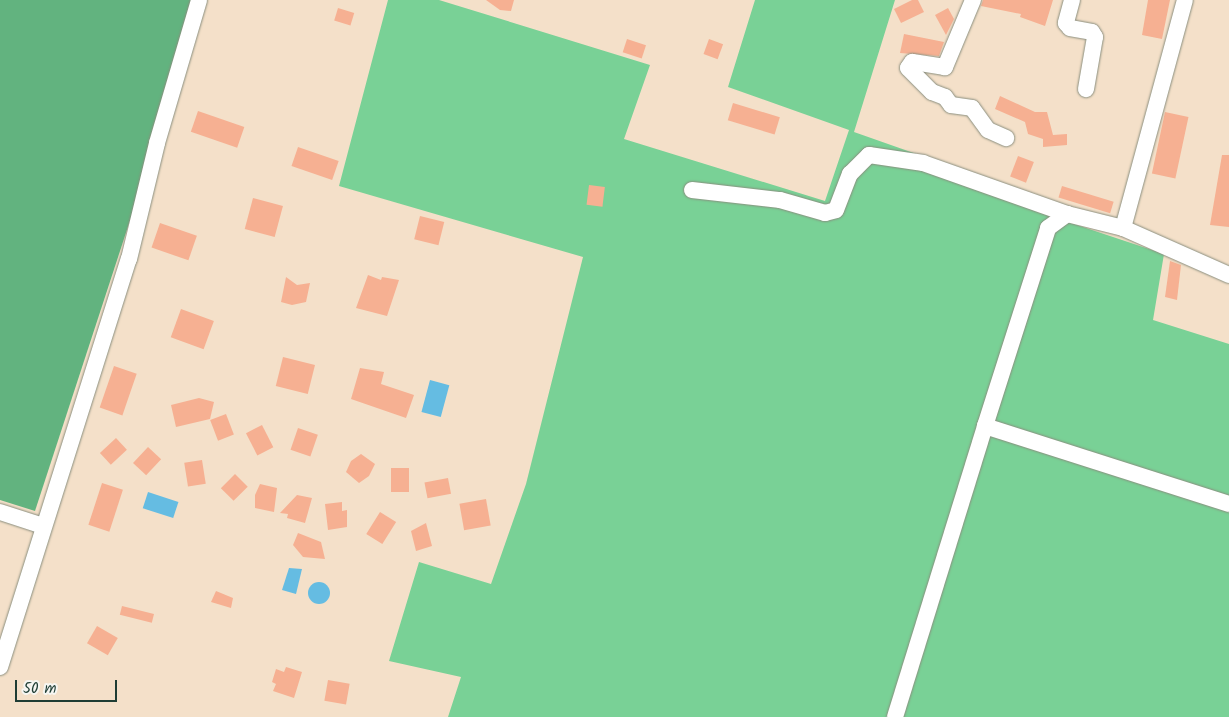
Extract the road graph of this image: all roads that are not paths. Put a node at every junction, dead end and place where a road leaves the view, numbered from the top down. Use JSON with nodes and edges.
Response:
{"nodes":[{"id":1,"x":199,"y":0,"type":"edge"},
{"id":2,"x":974,"y":0,"type":"edge"},
{"id":3,"x":1072,"y":0,"type":"edge"},
{"id":4,"x":1185,"y":0,"type":"edge"},
{"id":5,"x":1086,"y":89,"type":"dead end"},
{"id":6,"x":1006,"y":138,"type":"dead end"},
{"id":7,"x":692,"y":190,"type":"dead end"},
{"id":8,"x":1067,"y":214,"type":"junction"},
{"id":9,"x":1123,"y":228,"type":"junction"},
{"id":10,"x":1229,"y":275,"type":"edge"},
{"id":11,"x":985,"y":426,"type":"junction"},
{"id":12,"x":1229,"y":504,"type":"edge"},
{"id":13,"x":0,"y":512,"type":"edge"},
{"id":14,"x":43,"y":526,"type":"junction"},
{"id":15,"x":0,"y":667,"type":"edge"},
{"id":16,"x":895,"y":717,"type":"edge"}],
"edges":[{"from":1,"to":14,"type":"street"},
{"from":2,"to":6,"type":"street"},
{"from":3,"to":5,"type":"street"},
{"from":4,"to":9,"type":"street"},
{"from":7,"to":8,"type":"street"},
{"from":8,"to":9,"type":"street"},
{"from":8,"to":11,"type":"street"},
{"from":9,"to":10,"type":"street"},
{"from":11,"to":12,"type":"street"},
{"from":11,"to":16,"type":"street"},
{"from":13,"to":14,"type":"street"},
{"from":14,"to":15,"type":"street"}]}
